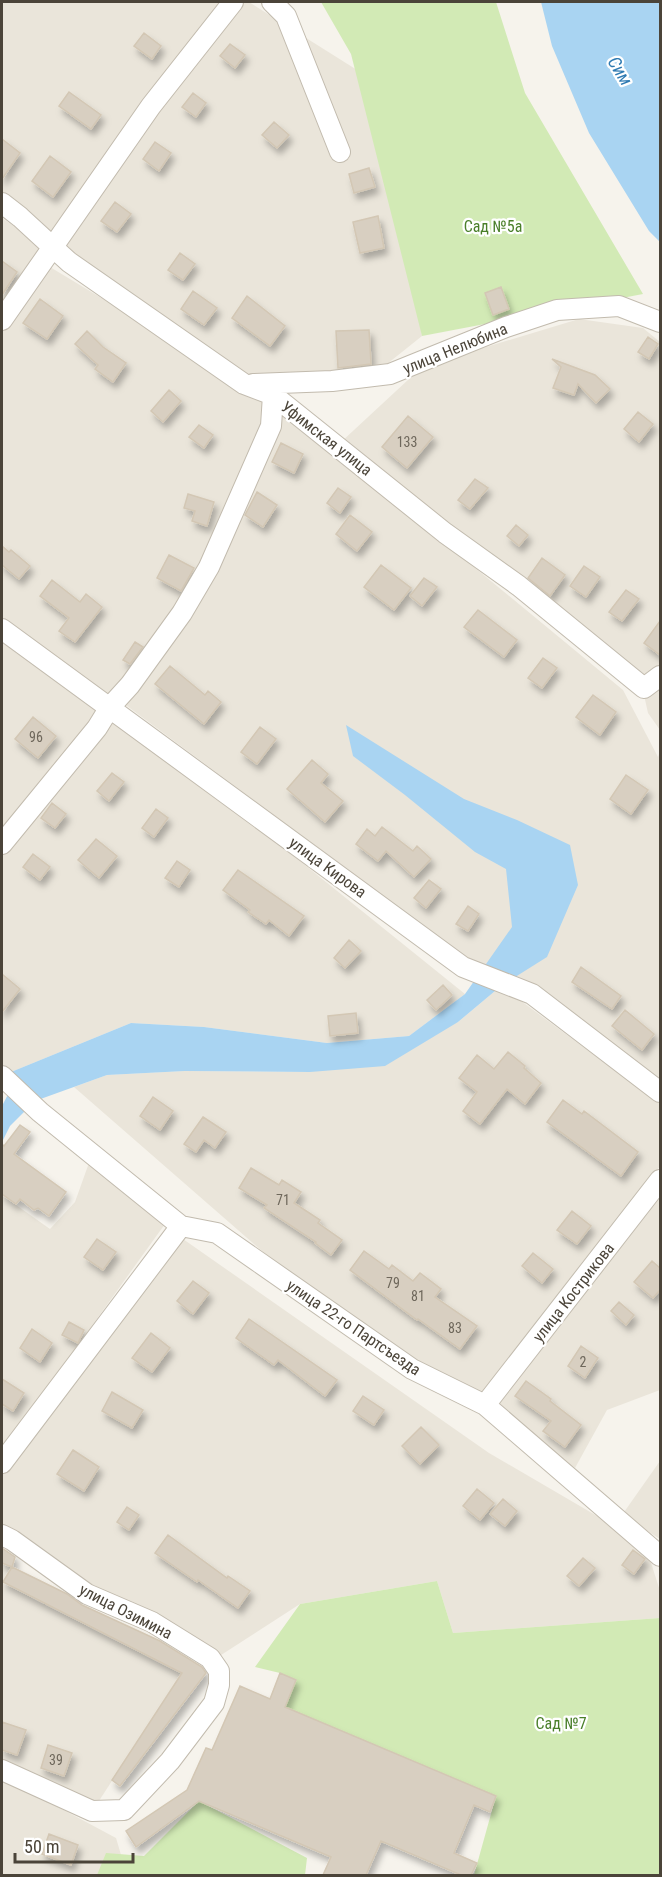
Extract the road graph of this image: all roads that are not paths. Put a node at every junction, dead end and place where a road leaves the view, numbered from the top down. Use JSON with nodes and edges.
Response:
{"nodes":[{"id":1,"x":233,"y":2,"type":"edge"},
{"id":2,"x":272,"y":2,"type":"edge"},
{"id":3,"x":340,"y":152,"type":"dead end"},
{"id":4,"x":2,"y":203,"type":"edge"},
{"id":5,"x":53,"y":248,"type":"junction"},
{"id":6,"x":2,"y":320,"type":"edge"},
{"id":7,"x":660,"y":322,"type":"edge"},
{"id":8,"x":244,"y":384,"type":"junction"},
{"id":9,"x":273,"y":395,"type":"junction"},
{"id":10,"x":2,"y":629,"type":"edge"},
{"id":11,"x":660,"y":676,"type":"edge"},
{"id":12,"x":110,"y":707,"type":"junction"},
{"id":13,"x":2,"y":844,"type":"edge"},
{"id":14,"x":3,"y":1078,"type":"edge"},
{"id":15,"x":660,"y":1092,"type":"edge"},
{"id":16,"x":660,"y":1180,"type":"edge"},
{"id":17,"x":181,"y":1226,"type":"junction"},
{"id":18,"x":485,"y":1405,"type":"junction"},
{"id":19,"x":2,"y":1463,"type":"edge"},
{"id":20,"x":2,"y":1535,"type":"edge"},
{"id":21,"x":660,"y":1556,"type":"edge"},
{"id":22,"x":2,"y":1770,"type":"edge"}],
"edges":[{"from":1,"to":5,"type":"street"},
{"from":2,"to":3,"type":"street"},
{"from":4,"to":5,"type":"street","name":"Уфимская улица"},
{"from":5,"to":6,"type":"street"},
{"from":5,"to":8,"type":"street","name":"Уфимская улица"},
{"from":7,"to":8,"type":"street","name":"улица Нелюбина"},
{"from":8,"to":9,"type":"street","name":"Уфимская улица"},
{"from":9,"to":11,"type":"street","name":"Уфимская улица"},
{"from":9,"to":12,"type":"street"},
{"from":10,"to":12,"type":"street","name":"улица Кирова"},
{"from":12,"to":13,"type":"street"},
{"from":12,"to":15,"type":"street","name":"улица Кирова"},
{"from":14,"to":17,"type":"street","name":"улица 22-го Партсъезда"},
{"from":16,"to":18,"type":"street","name":"улица Кострикова"},
{"from":17,"to":18,"type":"street","name":"улица 22-го Партсъезда"},
{"from":17,"to":19,"type":"street"},
{"from":18,"to":21,"type":"street","name":"улица 22-го Партсъезда"},
{"from":20,"to":22,"type":"street","name":"улица Озимина"}]}
